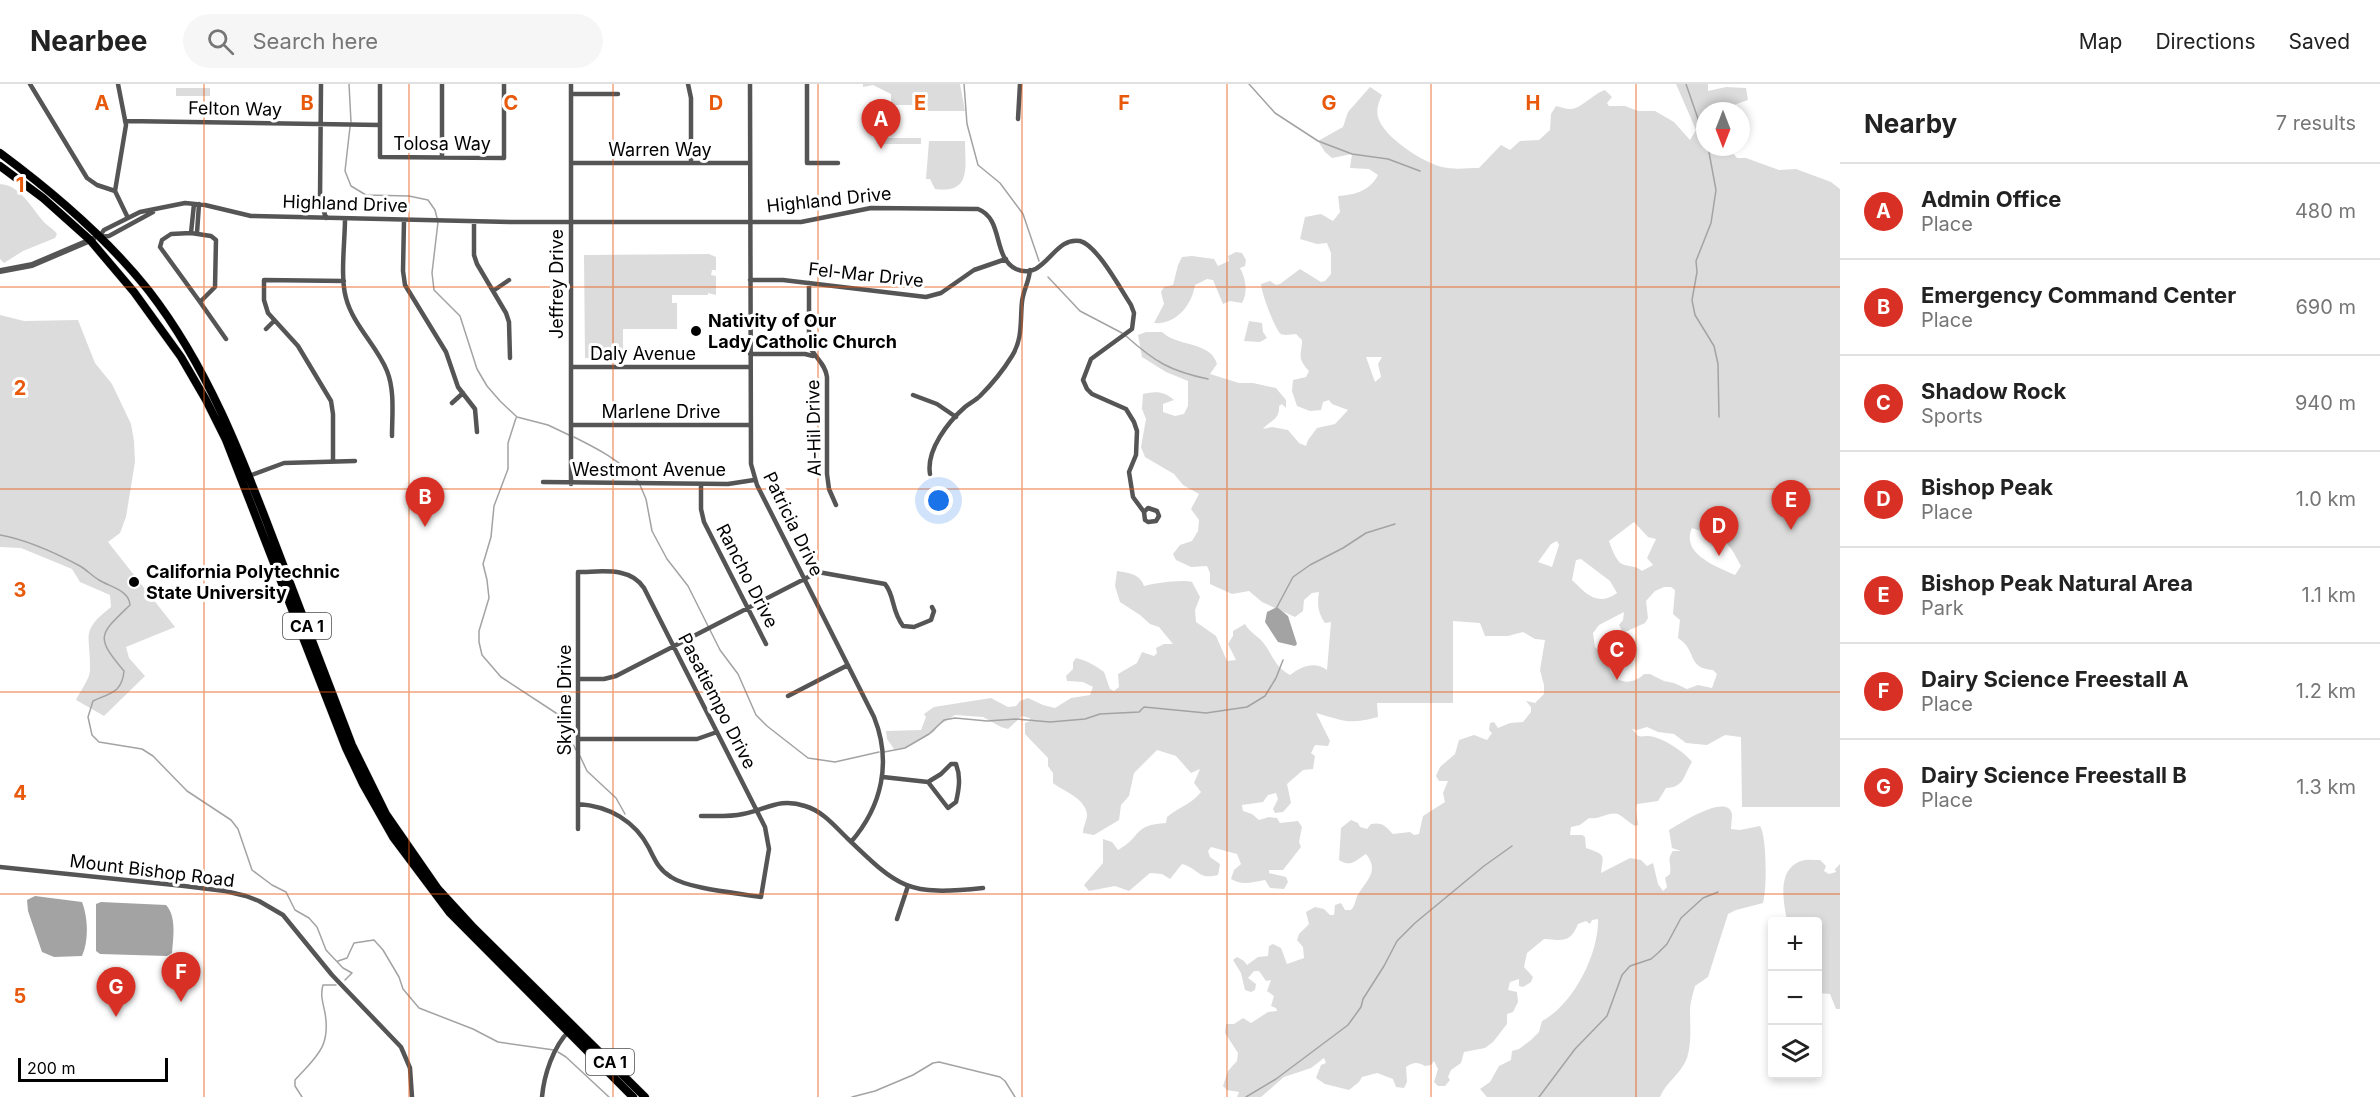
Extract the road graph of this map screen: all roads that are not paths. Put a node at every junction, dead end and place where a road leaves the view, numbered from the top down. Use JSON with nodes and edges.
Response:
{"nodes":[{"id":1,"x":30,"y":84,"type":"edge"},
{"id":2,"x":118,"y":84,"type":"edge"},
{"id":3,"x":321,"y":84,"type":"edge"},
{"id":4,"x":380,"y":84,"type":"edge"},
{"id":5,"x":442,"y":84,"type":"edge"},
{"id":6,"x":504,"y":84,"type":"edge"},
{"id":7,"x":571,"y":84,"type":"edge"},
{"id":8,"x":688,"y":84,"type":"edge"},
{"id":9,"x":750,"y":84,"type":"edge"},
{"id":10,"x":807,"y":84,"type":"edge"},
{"id":11,"x":1020,"y":84,"type":"edge"},
{"id":12,"x":571,"y":94,"type":"junction"},
{"id":13,"x":618,"y":94,"type":"dead end"},
{"id":14,"x":1018,"y":118,"type":"dead end"},
{"id":15,"x":125,"y":121,"type":"junction"},
{"id":16,"x":321,"y":124,"type":"junction"},
{"id":17,"x":380,"y":125,"type":"junction"},
{"id":18,"x":0,"y":153,"type":"edge"},
{"id":19,"x":442,"y":158,"type":"junction"},
{"id":20,"x":571,"y":163,"type":"junction"},
{"id":21,"x":691,"y":163,"type":"junction"},
{"id":22,"x":750,"y":163,"type":"junction"},
{"id":23,"x":838,"y":163,"type":"dead end"},
{"id":24,"x":0,"y":166,"type":"edge"},
{"id":25,"x":115,"y":191,"type":"junction"},
{"id":26,"x":196,"y":204,"type":"junction"},
{"id":27,"x":160,"y":207,"type":"junction"},
{"id":28,"x":128,"y":218,"type":"junction"},
{"id":29,"x":326,"y":218,"type":"junction"},
{"id":30,"x":345,"y":219,"type":"junction"},
{"id":31,"x":404,"y":220,"type":"junction"},
{"id":32,"x":474,"y":222,"type":"junction"},
{"id":33,"x":571,"y":222,"type":"junction"},
{"id":34,"x":750,"y":222,"type":"junction"},
{"id":35,"x":194,"y":233,"type":"junction"},
{"id":36,"x":99,"y":237,"type":"junction"},
{"id":37,"x":90,"y":240,"type":"junction"},
{"id":38,"x":1006,"y":259,"type":"junction"},
{"id":39,"x":1029,"y":270,"type":"junction"},
{"id":40,"x":0,"y":272,"type":"edge"},
{"id":41,"x":509,"y":280,"type":"dead end"},
{"id":42,"x":750,"y":280,"type":"junction"},
{"id":43,"x":344,"y":281,"type":"junction"},
{"id":44,"x":808,"y":283,"type":"junction"},
{"id":45,"x":493,"y":291,"type":"junction"},
{"id":46,"x":200,"y":302,"type":"junction"},
{"id":47,"x":274,"y":321,"type":"junction"},
{"id":48,"x":266,"y":328,"type":"dead end"},
{"id":49,"x":226,"y":339,"type":"dead end"},
{"id":50,"x":750,"y":354,"type":"junction"},
{"id":51,"x":510,"y":358,"type":"dead end"},
{"id":52,"x":818,"y":358,"type":"junction"},
{"id":53,"x":571,"y":367,"type":"junction"},
{"id":54,"x":750,"y":368,"type":"junction"},
{"id":55,"x":463,"y":393,"type":"junction"},
{"id":56,"x":913,"y":395,"type":"dead end"},
{"id":57,"x":452,"y":403,"type":"dead end"},
{"id":58,"x":956,"y":417,"type":"junction"},
{"id":59,"x":571,"y":425,"type":"junction"},
{"id":60,"x":750,"y":425,"type":"junction"},
{"id":61,"x":477,"y":432,"type":"dead end"},
{"id":62,"x":392,"y":436,"type":"dead end"},
{"id":63,"x":333,"y":461,"type":"junction"},
{"id":64,"x":355,"y":461,"type":"dead end"},
{"id":65,"x":930,"y":474,"type":"dead end"},
{"id":66,"x":245,"y":478,"type":"junction"},
{"id":67,"x":754,"y":480,"type":"junction"},
{"id":68,"x":543,"y":482,"type":"dead end"},
{"id":69,"x":571,"y":484,"type":"junction"},
{"id":70,"x":701,"y":484,"type":"junction"},
{"id":71,"x":836,"y":505,"type":"dead end"},
{"id":72,"x":1144,"y":512,"type":"dead end"},
{"id":73,"x":578,"y":572,"type":"joint"},
{"id":74,"x":805,"y":580,"type":"junction"},
{"id":75,"x":932,"y":607,"type":"dead end"},
{"id":76,"x":748,"y":609,"type":"junction"},
{"id":77,"x":766,"y":644,"type":"dead end"},
{"id":78,"x":674,"y":647,"type":"junction"},
{"id":79,"x":848,"y":665,"type":"junction"},
{"id":80,"x":578,"y":679,"type":"junction"},
{"id":81,"x":788,"y":696,"type":"dead end"},
{"id":82,"x":717,"y":732,"type":"junction"},
{"id":83,"x":578,"y":739,"type":"junction"},
{"id":84,"x":883,"y":777,"type":"junction"},
{"id":85,"x":928,"y":782,"type":"junction"},
{"id":86,"x":578,"y":804,"type":"junction"},
{"id":87,"x":757,"y":810,"type":"junction"},
{"id":88,"x":701,"y":816,"type":"dead end"},
{"id":89,"x":578,"y":829,"type":"dead end"},
{"id":90,"x":852,"y":842,"type":"junction"},
{"id":91,"x":0,"y":867,"type":"edge"},
{"id":92,"x":908,"y":886,"type":"junction"},
{"id":93,"x":983,"y":888,"type":"dead end"},
{"id":94,"x":897,"y":919,"type":"dead end"},
{"id":95,"x":571,"y":1030,"type":"junction"},
{"id":96,"x":412,"y":1097,"type":"edge"},
{"id":97,"x":542,"y":1097,"type":"edge"},
{"id":98,"x":633,"y":1097,"type":"edge"},
{"id":99,"x":645,"y":1097,"type":"edge"}],
"edges":[{"from":1,"to":25,"type":"street"},
{"from":2,"to":15,"type":"street"},
{"from":3,"to":16,"type":"street"},
{"from":4,"to":17,"type":"street"},
{"from":5,"to":19,"type":"street"},
{"from":6,"to":19,"type":"street","name":"Tolosa Way"},
{"from":7,"to":12,"type":"street","name":"Jeffrey Drive"},
{"from":8,"to":21,"type":"street"},
{"from":9,"to":22,"type":"street","name":"Patricia Drive"},
{"from":10,"to":23,"type":"street"},
{"from":11,"to":14,"type":"street"},
{"from":12,"to":13,"type":"street"},
{"from":12,"to":20,"type":"street","name":"Jeffrey Drive"},
{"from":15,"to":16,"type":"street","name":"Felton Way"},
{"from":15,"to":25,"type":"street"},
{"from":16,"to":17,"type":"street","name":"Felton Way"},
{"from":16,"to":29,"type":"street"},
{"from":17,"to":19,"type":"street","name":"Tolosa Way"},
{"from":18,"to":36,"type":"highway","number":"CA 1"},
{"from":20,"to":21,"type":"street","name":"Warren Way"},
{"from":20,"to":33,"type":"street","name":"Jeffrey Drive"},
{"from":21,"to":22,"type":"street","name":"Warren Way"},
{"from":22,"to":34,"type":"street","name":"Patricia Drive"},
{"from":24,"to":37,"type":"highway","number":"CA 1"},
{"from":25,"to":28,"type":"street"},
{"from":26,"to":27,"type":"street","name":"Highland Drive"},
{"from":26,"to":29,"type":"street","name":"Highland Drive"},
{"from":26,"to":35,"type":"street"},
{"from":27,"to":28,"type":"street","name":"Highland Drive"},
{"from":27,"to":36,"type":"street","name":"Highland Drive"},
{"from":28,"to":36,"type":"street","name":"Highland Drive"},
{"from":29,"to":30,"type":"street","name":"Highland Drive"},
{"from":30,"to":31,"type":"street","name":"Highland Drive"},
{"from":30,"to":43,"type":"street"},
{"from":31,"to":32,"type":"street","name":"Highland Drive"},
{"from":31,"to":55,"type":"street"},
{"from":32,"to":33,"type":"street","name":"Highland Drive"},
{"from":32,"to":45,"type":"street"},
{"from":33,"to":34,"type":"street","name":"Highland Drive"},
{"from":33,"to":53,"type":"street","name":"Jeffrey Drive"},
{"from":34,"to":38,"type":"street","name":"Highland Drive"},
{"from":34,"to":42,"type":"street","name":"Patricia Drive"},
{"from":35,"to":46,"type":"street"},
{"from":35,"to":46,"type":"street"},
{"from":36,"to":37,"type":"street","name":"Highland Drive"},
{"from":36,"to":66,"type":"highway","number":"CA 1"},
{"from":37,"to":40,"type":"street","name":"Highland Drive"},
{"from":37,"to":66,"type":"highway","number":"CA 1"},
{"from":38,"to":39,"type":"street"},
{"from":38,"to":44,"type":"street","name":"Fel-Mar Drive"},
{"from":39,"to":58,"type":"street"},
{"from":39,"to":72,"type":"street"},
{"from":41,"to":45,"type":"street"},
{"from":42,"to":44,"type":"street","name":"Fel-Mar Drive"},
{"from":42,"to":50,"type":"street","name":"Patricia Drive"},
{"from":43,"to":47,"type":"street"},
{"from":43,"to":62,"type":"street"},
{"from":44,"to":52,"type":"street","name":"Al-Hil Drive"},
{"from":45,"to":51,"type":"street"},
{"from":46,"to":49,"type":"street"},
{"from":47,"to":48,"type":"street"},
{"from":47,"to":63,"type":"street"},
{"from":50,"to":52,"type":"street"},
{"from":50,"to":54,"type":"street","name":"Patricia Drive"},
{"from":52,"to":71,"type":"street","name":"Al-Hil Drive"},
{"from":53,"to":54,"type":"street","name":"Daly Avenue"},
{"from":53,"to":59,"type":"street","name":"Jeffrey Drive"},
{"from":54,"to":60,"type":"street","name":"Patricia Drive"},
{"from":55,"to":57,"type":"street"},
{"from":55,"to":61,"type":"street"},
{"from":56,"to":58,"type":"street"},
{"from":58,"to":65,"type":"street"},
{"from":59,"to":60,"type":"street","name":"Marlene Drive"},
{"from":59,"to":69,"type":"street","name":"Jeffrey Drive"},
{"from":60,"to":67,"type":"street","name":"Patricia Drive"},
{"from":63,"to":64,"type":"street"},
{"from":63,"to":66,"type":"street"},
{"from":66,"to":95,"type":"highway","number":"CA 1"},
{"from":67,"to":70,"type":"street","name":"Westmont Avenue"},
{"from":67,"to":74,"type":"street","name":"Patricia Drive"},
{"from":68,"to":69,"type":"street","name":"Westmont Avenue"},
{"from":69,"to":70,"type":"street","name":"Westmont Avenue"},
{"from":70,"to":76,"type":"street","name":"Rancho Drive"},
{"from":73,"to":78,"type":"street","name":"Pasatiempo Drive"},
{"from":73,"to":80,"type":"street","name":"Skyline Drive"},
{"from":74,"to":75,"type":"street"},
{"from":74,"to":76,"type":"street"},
{"from":74,"to":79,"type":"street","name":"Patricia Drive"},
{"from":76,"to":77,"type":"street","name":"Rancho Drive"},
{"from":76,"to":78,"type":"street"},
{"from":78,"to":80,"type":"street"},
{"from":78,"to":82,"type":"street","name":"Pasatiempo Drive"},
{"from":79,"to":81,"type":"street"},
{"from":79,"to":84,"type":"street","name":"Patricia Drive"},
{"from":80,"to":83,"type":"street","name":"Skyline Drive"},
{"from":82,"to":83,"type":"street"},
{"from":82,"to":87,"type":"street","name":"Pasatiempo Drive"},
{"from":83,"to":86,"type":"street","name":"Skyline Drive"},
{"from":84,"to":85,"type":"street"},
{"from":84,"to":90,"type":"street","name":"Patricia Drive"},
{"from":85,"to":85,"type":"street"},
{"from":86,"to":87,"type":"street","name":"Pasatiempo Drive"},
{"from":86,"to":89,"type":"street","name":"Skyline Drive"},
{"from":87,"to":88,"type":"street"},
{"from":87,"to":90,"type":"street"},
{"from":90,"to":92,"type":"street"},
{"from":91,"to":96,"type":"street","name":"Mount Bishop Road"},
{"from":92,"to":93,"type":"street"},
{"from":92,"to":94,"type":"street"},
{"from":95,"to":97,"type":"street"},
{"from":95,"to":98,"type":"highway","number":"CA 1"},
{"from":95,"to":99,"type":"highway","number":"CA 1"}]}
